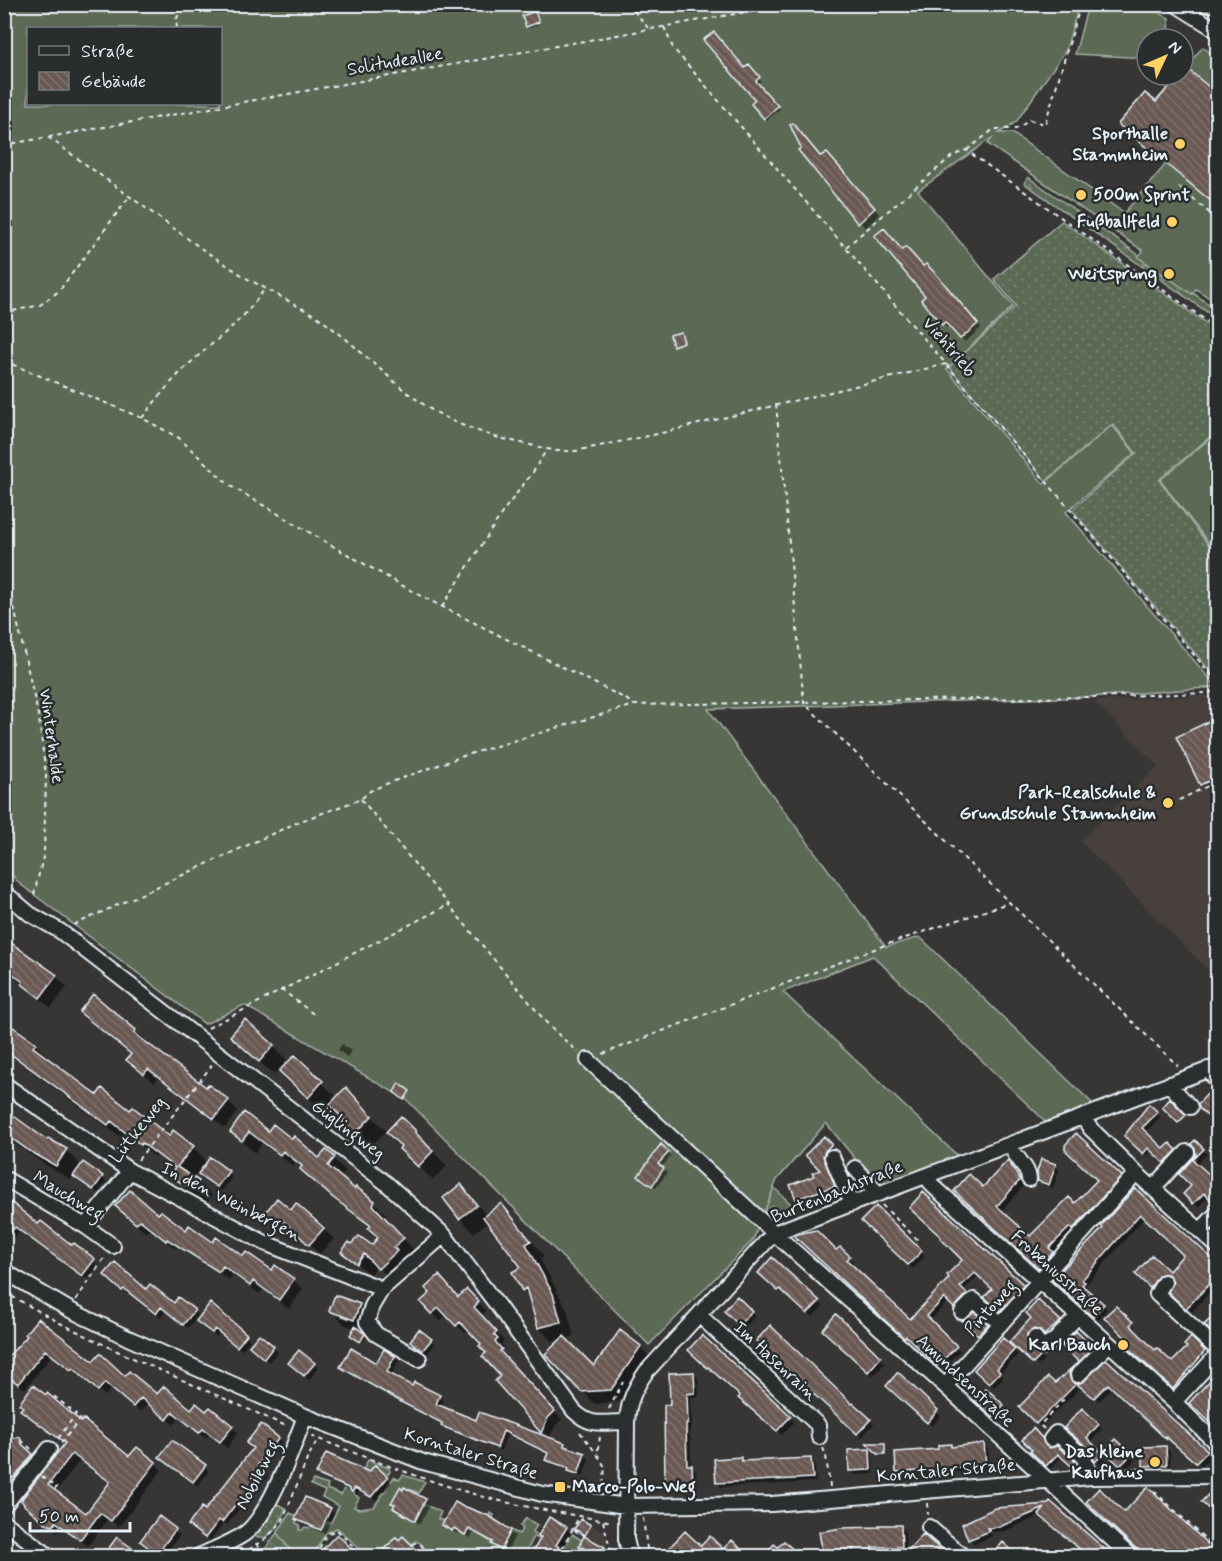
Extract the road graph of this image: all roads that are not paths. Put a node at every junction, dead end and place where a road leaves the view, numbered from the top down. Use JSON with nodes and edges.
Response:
{"nodes":[{"id":1,"x":1175,"y":4,"type":"edge"},
{"id":2,"x":1218,"y":31,"type":"edge"},
{"id":3,"x":4,"y":892,"type":"edge"},
{"id":4,"x":588,"y":1060,"type":"road end"},
{"id":5,"x":1213,"y":1068,"type":"edge"},
{"id":6,"x":1218,"y":1083,"type":"edge"},
{"id":7,"x":4,"y":1084,"type":"edge"},
{"id":8,"x":1169,"y":1084,"type":"junction"},
{"id":9,"x":1190,"y":1107,"type":"dead end"},
{"id":10,"x":1083,"y":1117,"type":"junction"},
{"id":11,"x":1010,"y":1144,"type":"junction"},
{"id":12,"x":1187,"y":1152,"type":"dead end"},
{"id":13,"x":832,"y":1157,"type":"dead end"},
{"id":14,"x":855,"y":1168,"type":"dead end"},
{"id":15,"x":130,"y":1171,"type":"junction"},
{"id":16,"x":1136,"y":1173,"type":"junction"},
{"id":17,"x":926,"y":1176,"type":"junction"},
{"id":18,"x":4,"y":1178,"type":"edge"},
{"id":19,"x":1029,"y":1179,"type":"dead end"},
{"id":20,"x":1153,"y":1188,"type":"junction"},
{"id":21,"x":878,"y":1194,"type":"junction"},
{"id":22,"x":852,"y":1204,"type":"junction"},
{"id":23,"x":1218,"y":1212,"type":"edge"},
{"id":24,"x":85,"y":1226,"type":"junction"},
{"id":25,"x":1200,"y":1231,"type":"junction"},
{"id":26,"x":774,"y":1233,"type":"junction"},
{"id":27,"x":444,"y":1235,"type":"junction"},
{"id":28,"x":113,"y":1246,"type":"road end"},
{"id":29,"x":1218,"y":1247,"type":"edge"},
{"id":30,"x":4,"y":1271,"type":"edge"},
{"id":31,"x":1164,"y":1281,"type":"dead end"},
{"id":32,"x":1039,"y":1282,"type":"junction"},
{"id":33,"x":382,"y":1289,"type":"junction"},
{"id":34,"x":962,"y":1312,"type":"dead end"},
{"id":35,"x":699,"y":1315,"type":"junction"},
{"id":36,"x":1078,"y":1316,"type":"junction"},
{"id":37,"x":1001,"y":1324,"type":"junction"},
{"id":38,"x":1035,"y":1338,"type":"dead end"},
{"id":39,"x":1109,"y":1344,"type":"junction"},
{"id":40,"x":1218,"y":1352,"type":"edge"},
{"id":41,"x":419,"y":1359,"type":"dead end"},
{"id":42,"x":1078,"y":1375,"type":"dead end"},
{"id":43,"x":945,"y":1386,"type":"junction"},
{"id":44,"x":1174,"y":1402,"type":"junction"},
{"id":45,"x":305,"y":1416,"type":"junction"},
{"id":46,"x":627,"y":1422,"type":"junction"},
{"id":47,"x":819,"y":1437,"type":"road end"},
{"id":48,"x":1051,"y":1438,"type":"road end"},
{"id":49,"x":1218,"y":1445,"type":"edge"},
{"id":50,"x":55,"y":1446,"type":"road end"},
{"id":51,"x":1218,"y":1476,"type":"edge"},
{"id":52,"x":1091,"y":1477,"type":"junction"},
{"id":53,"x":1047,"y":1481,"type":"junction"},
{"id":54,"x":4,"y":1506,"type":"edge"},
{"id":55,"x":626,"y":1506,"type":"junction"},
{"id":56,"x":4,"y":1522,"type":"edge"},
{"id":57,"x":929,"y":1527,"type":"road end"},
{"id":58,"x":959,"y":1555,"type":"edge"},
{"id":59,"x":49,"y":1557,"type":"edge"},
{"id":60,"x":199,"y":1557,"type":"edge"},
{"id":61,"x":630,"y":1557,"type":"edge"},
{"id":62,"x":1130,"y":1557,"type":"edge"}],
"edges":[{"from":1,"to":2,"type":"street"},
{"from":3,"to":27,"type":"street","name":"Güglingweg"},
{"from":4,"to":26,"type":"street","name":"Amundsenstraße"},
{"from":5,"to":6,"type":"street"},
{"from":5,"to":8,"type":"street","name":"Burtenbachstraße"},
{"from":7,"to":15,"type":"street","name":"In den Weinbergen"},
{"from":8,"to":9,"type":"street"},
{"from":8,"to":10,"type":"street","name":"Burtenbachstraße"},
{"from":10,"to":11,"type":"street","name":"Burtenbachstraße"},
{"from":10,"to":16,"type":"street"},
{"from":11,"to":17,"type":"street","name":"Burtenbachstraße"},
{"from":11,"to":19,"type":"street"},
{"from":12,"to":20,"type":"street"},
{"from":13,"to":22,"type":"street"},
{"from":14,"to":21,"type":"street"},
{"from":15,"to":24,"type":"street","name":"Lütkeweg"},
{"from":15,"to":33,"type":"street","name":"In den Weinbergen"},
{"from":16,"to":20,"type":"street"},
{"from":16,"to":32,"type":"street","name":"Pintoweg"},
{"from":17,"to":21,"type":"street","name":"Burtenbachstraße"},
{"from":17,"to":32,"type":"street","name":"Frobeniusstraße"},
{"from":18,"to":24,"type":"street","name":"Mauchweg"},
{"from":20,"to":25,"type":"street"},
{"from":21,"to":22,"type":"street","name":"Burtenbachstraße"},
{"from":22,"to":26,"type":"street","name":"Burtenbachstraße"},
{"from":23,"to":25,"type":"street"},
{"from":24,"to":28,"type":"street","name":"Mauchweg"},
{"from":25,"to":29,"type":"street"},
{"from":26,"to":35,"type":"street","name":"Burtenbachstraße"},
{"from":26,"to":43,"type":"street","name":"Amundsenstraße"},
{"from":27,"to":33,"type":"street"},
{"from":27,"to":46,"type":"street","name":"Güglingweg"},
{"from":30,"to":45,"type":"street","name":"Korntaler Straße"},
{"from":31,"to":40,"type":"street"},
{"from":32,"to":36,"type":"street","name":"Frobeniusstraße"},
{"from":32,"to":37,"type":"street","name":"Pintoweg"},
{"from":33,"to":41,"type":"street"},
{"from":34,"to":37,"type":"street"},
{"from":35,"to":46,"type":"street","name":"Burtenbachstraße"},
{"from":35,"to":47,"type":"street","name":"Im Hasenrain"},
{"from":36,"to":38,"type":"street"},
{"from":36,"to":39,"type":"street","name":"Frobeniusstraße"},
{"from":37,"to":43,"type":"street","name":"Pintoweg"},
{"from":39,"to":42,"type":"street"},
{"from":39,"to":44,"type":"street","name":"Frobeniusstraße"},
{"from":40,"to":44,"type":"street"},
{"from":43,"to":53,"type":"street","name":"Amundsenstraße"},
{"from":44,"to":49,"type":"street","name":"Frobeniusstraße"},
{"from":45,"to":55,"type":"street","name":"Korntaler Straße"},
{"from":45,"to":60,"type":"street","name":"Nobileweg"},
{"from":46,"to":55,"type":"street","name":"Burtenbachstraße"},
{"from":48,"to":52,"type":"street"},
{"from":50,"to":54,"type":"street"},
{"from":51,"to":52,"type":"street","name":"Korntaler Straße"},
{"from":52,"to":53,"type":"street","name":"Korntaler Straße"},
{"from":53,"to":55,"type":"street","name":"Korntaler Straße"},
{"from":53,"to":62,"type":"street","name":"Amundsenstraße"},
{"from":55,"to":61,"type":"street"},
{"from":56,"to":59,"type":"street"},
{"from":57,"to":58,"type":"street"}]}
